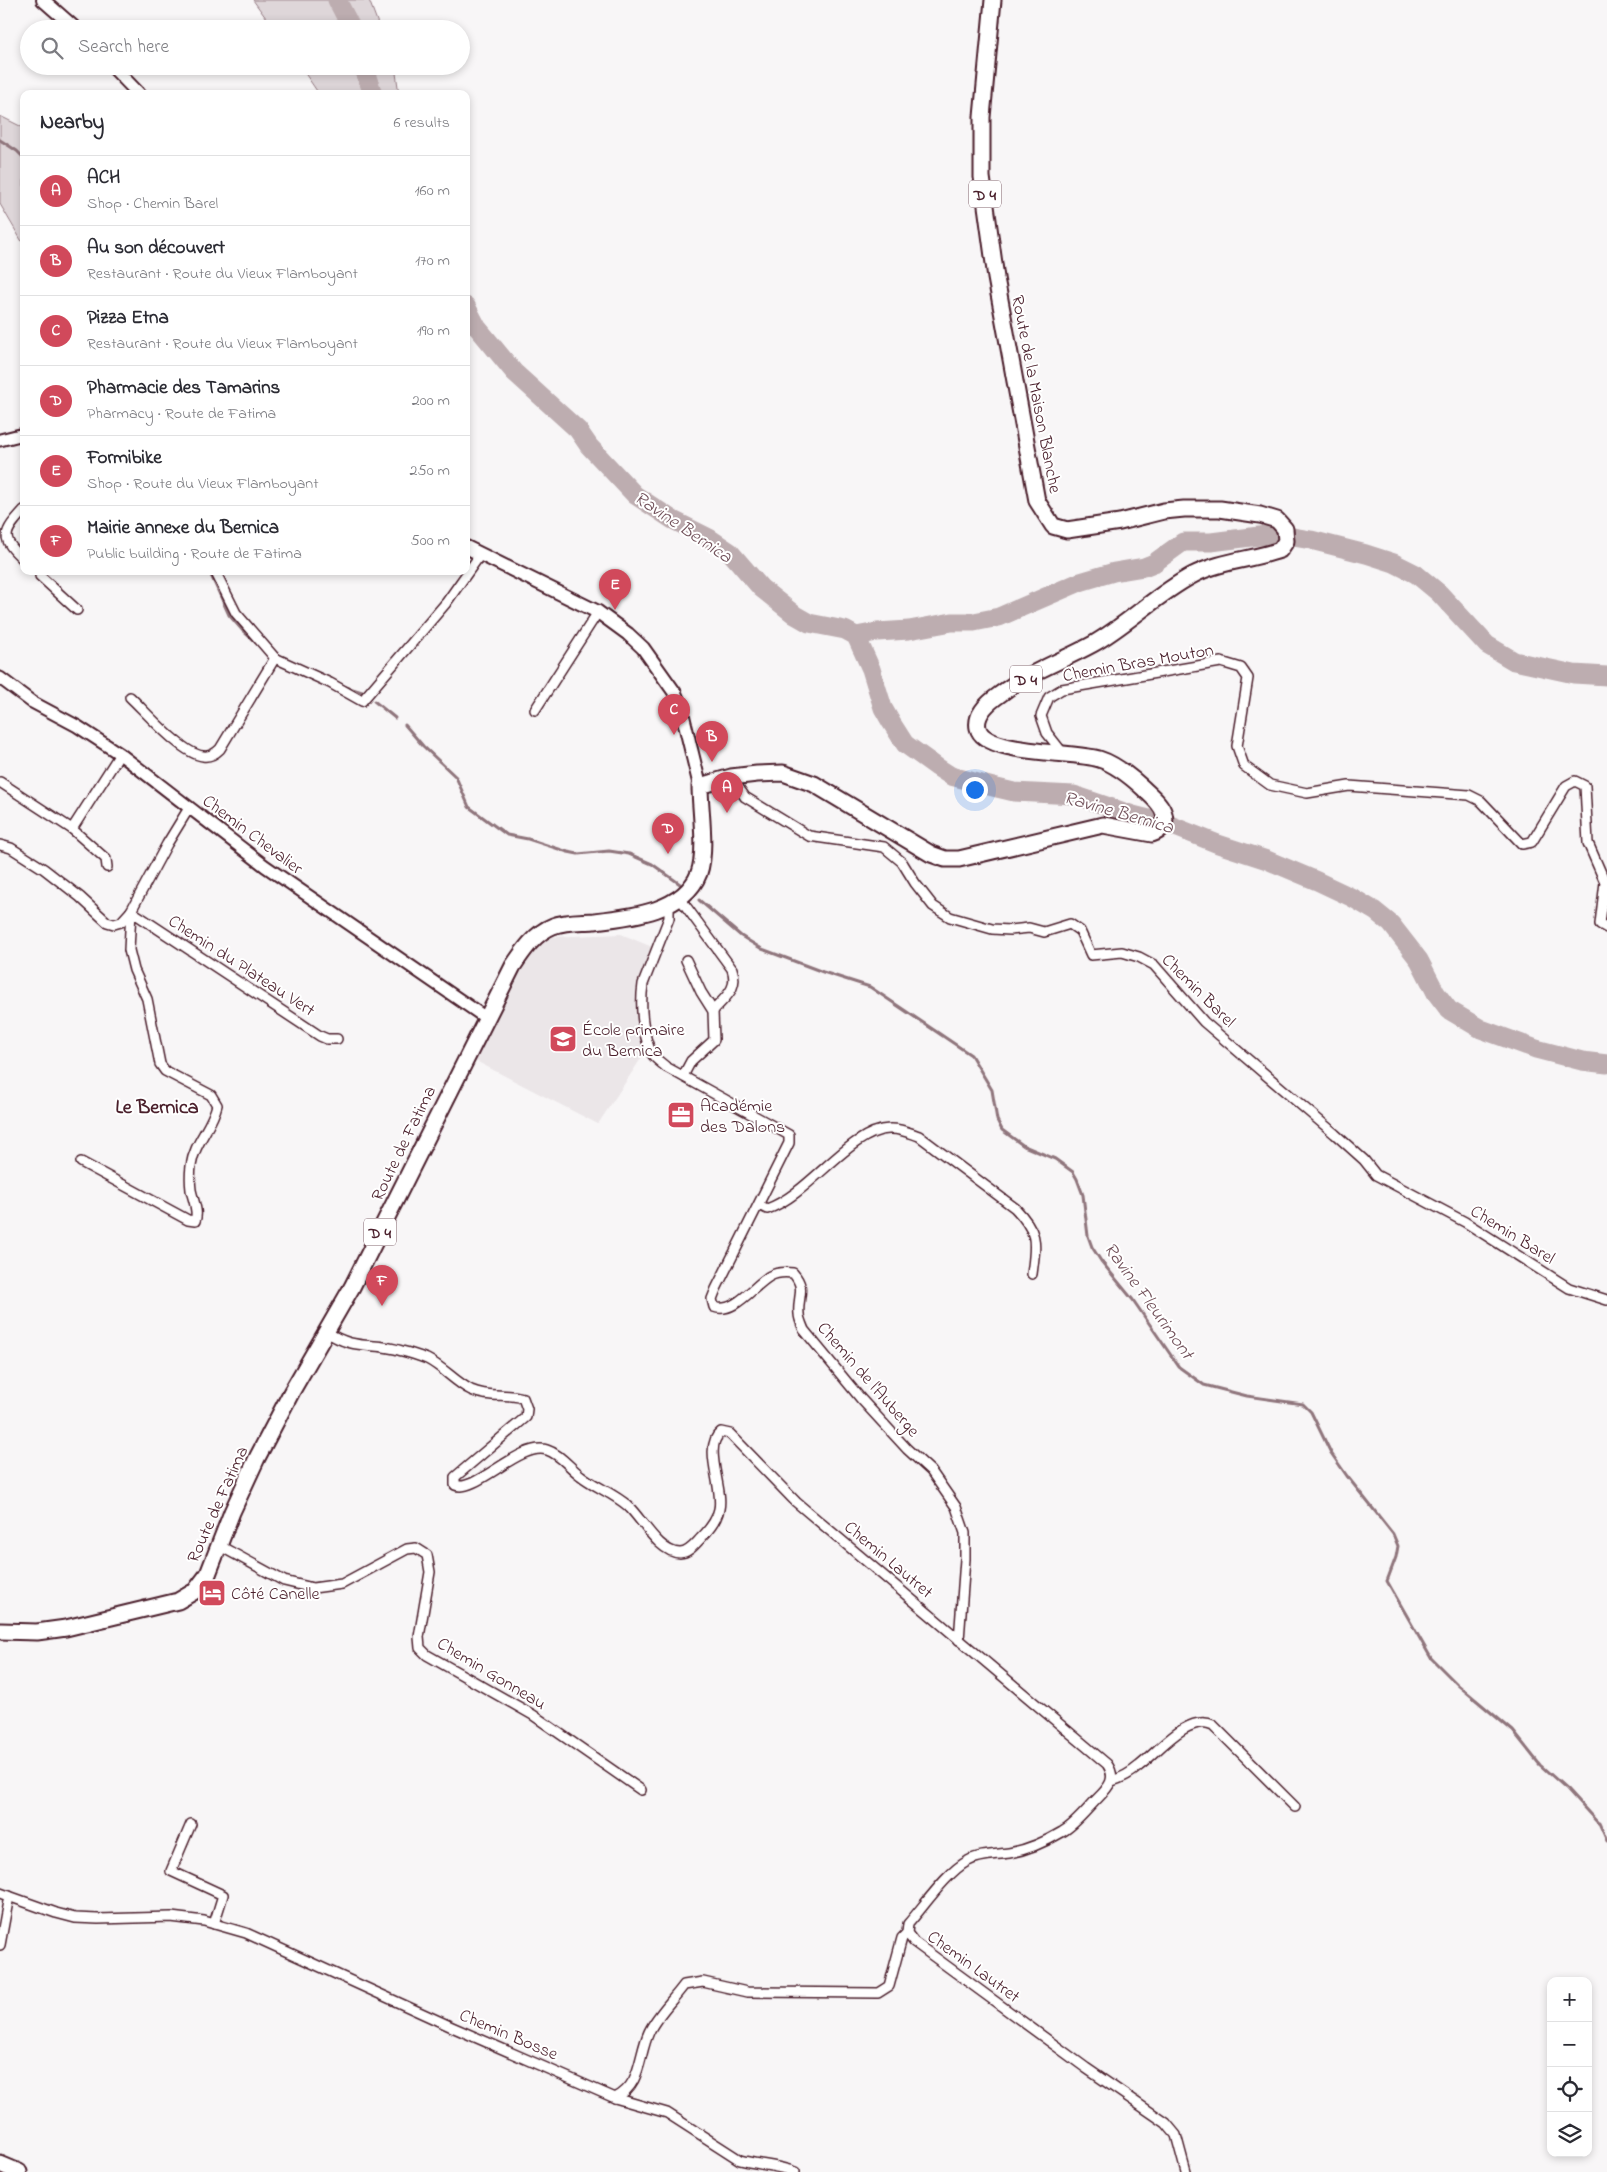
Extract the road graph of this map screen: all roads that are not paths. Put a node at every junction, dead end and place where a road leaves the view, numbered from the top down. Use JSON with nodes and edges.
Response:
{"nodes":[{"id":1,"x":43,"y":0,"type":"edge"},
{"id":2,"x":994,"y":0,"type":"edge"},
{"id":3,"x":66,"y":20,"type":"edge"},
{"id":4,"x":121,"y":75,"type":"edge"},
{"id":5,"x":135,"y":90,"type":"edge"},
{"id":6,"x":20,"y":435,"type":"edge"},
{"id":7,"x":0,"y":440,"type":"edge"},
{"id":8,"x":20,"y":514,"type":"edge"},
{"id":9,"x":470,"y":549,"type":"edge"},
{"id":10,"x":480,"y":555,"type":"junction"},
{"id":11,"x":20,"y":556,"type":"edge"},
{"id":12,"x":470,"y":569,"type":"edge"},
{"id":13,"x":42,"y":575,"type":"edge"},
{"id":14,"x":217,"y":575,"type":"edge"},
{"id":15,"x":466,"y":575,"type":"edge"},
{"id":16,"x":77,"y":610,"type":"dead end"},
{"id":17,"x":598,"y":612,"type":"junction"},
{"id":18,"x":275,"y":658,"type":"junction"},
{"id":19,"x":0,"y":678,"type":"edge"},
{"id":20,"x":130,"y":697,"type":"dead end"},
{"id":21,"x":535,"y":710,"type":"dead end"},
{"id":22,"x":1062,"y":752,"type":"junction"},
{"id":23,"x":120,"y":754,"type":"junction"},
{"id":24,"x":731,"y":777,"type":"junction"},
{"id":25,"x":0,"y":782,"type":"edge"},
{"id":26,"x":700,"y":786,"type":"junction"},
{"id":27,"x":189,"y":808,"type":"junction"},
{"id":28,"x":72,"y":829,"type":"junction"},
{"id":29,"x":0,"y":845,"type":"edge"},
{"id":30,"x":107,"y":868,"type":"dead end"},
{"id":31,"x":674,"y":900,"type":"junction"},
{"id":32,"x":132,"y":911,"type":"junction"},
{"id":33,"x":1607,"y":928,"type":"edge"},
{"id":34,"x":686,"y":960,"type":"dead end"},
{"id":35,"x":713,"y":1011,"type":"junction"},
{"id":36,"x":486,"y":1018,"type":"junction"},
{"id":37,"x":337,"y":1039,"type":"dead end"},
{"id":38,"x":683,"y":1076,"type":"junction"},
{"id":39,"x":81,"y":1162,"type":"dead end"},
{"id":40,"x":759,"y":1205,"type":"junction"},
{"id":41,"x":1032,"y":1274,"type":"dead end"},
{"id":42,"x":1607,"y":1300,"type":"edge"},
{"id":43,"x":325,"y":1332,"type":"junction"},
{"id":44,"x":220,"y":1546,"type":"junction"},
{"id":45,"x":0,"y":1631,"type":"edge"},
{"id":46,"x":959,"y":1640,"type":"junction"},
{"id":47,"x":1112,"y":1782,"type":"junction"},
{"id":48,"x":641,"y":1790,"type":"dead end"},
{"id":49,"x":1295,"y":1807,"type":"dead end"},
{"id":50,"x":191,"y":1824,"type":"dead end"},
{"id":51,"x":4,"y":1894,"type":"edge"},
{"id":52,"x":214,"y":1924,"type":"junction"},
{"id":53,"x":907,"y":1933,"type":"junction"},
{"id":54,"x":0,"y":1945,"type":"edge"},
{"id":55,"x":615,"y":2098,"type":"junction"},
{"id":56,"x":0,"y":2164,"type":"edge"},
{"id":57,"x":19,"y":2172,"type":"edge"},
{"id":58,"x":795,"y":2172,"type":"edge"},
{"id":59,"x":1186,"y":2172,"type":"edge"}],
"edges":[{"from":1,"to":3,"type":"main road"},
{"from":2,"to":22,"type":"main road","name":"Route de la Maison Blanche","number":"D 4"},
{"from":4,"to":5,"type":"main road"},
{"from":6,"to":7,"type":"street"},
{"from":8,"to":11,"type":"street"},
{"from":9,"to":10,"type":"main road"},
{"from":10,"to":12,"type":"street"},
{"from":10,"to":17,"type":"main road"},
{"from":13,"to":16,"type":"street"},
{"from":14,"to":18,"type":"street"},
{"from":15,"to":18,"type":"street"},
{"from":17,"to":21,"type":"street"},
{"from":17,"to":26,"type":"main road"},
{"from":18,"to":20,"type":"street"},
{"from":19,"to":23,"type":"street","name":"Chemin Chevalier"},
{"from":22,"to":24,"type":"main road","name":"Route de la Maison Blanche","number":"D 4"},
{"from":22,"to":33,"type":"street","name":"Chemin Bras Mouton"},
{"from":23,"to":27,"type":"street","name":"Chemin Chevalier"},
{"from":23,"to":28,"type":"street"},
{"from":24,"to":26,"type":"main road","name":"Route de la Maison Blanche","number":"D 4"},
{"from":24,"to":42,"type":"street","name":"Chemin Barel"},
{"from":25,"to":28,"type":"street"},
{"from":26,"to":31,"type":"main road","name":"Route de Fatima","number":"D 4"},
{"from":27,"to":32,"type":"street"},
{"from":27,"to":36,"type":"street","name":"Chemin Chevalier"},
{"from":28,"to":30,"type":"street"},
{"from":29,"to":32,"type":"street"},
{"from":31,"to":35,"type":"street"},
{"from":31,"to":36,"type":"main road","name":"Route de Fatima","number":"D 4"},
{"from":31,"to":38,"type":"street","name":"Chemin de l'Auberge"},
{"from":32,"to":37,"type":"street","name":"Chemin du Plateau Vert"},
{"from":32,"to":39,"type":"street"},
{"from":34,"to":35,"type":"street"},
{"from":35,"to":38,"type":"street"},
{"from":36,"to":43,"type":"main road","name":"Route de Fatima","number":"D 4"},
{"from":38,"to":40,"type":"street","name":"Chemin de l'Auberge"},
{"from":40,"to":41,"type":"street"},
{"from":40,"to":46,"type":"street","name":"Chemin de l'Auberge"},
{"from":43,"to":44,"type":"main road","name":"Route de Fatima","number":"D 4"},
{"from":43,"to":46,"type":"street","name":"Chemin Lautret"},
{"from":44,"to":45,"type":"main road","name":"Route de Fatima","number":"D 4"},
{"from":44,"to":48,"type":"street","name":"Chemin Gonneau"},
{"from":46,"to":47,"type":"street","name":"Chemin Lautret"},
{"from":47,"to":49,"type":"street"},
{"from":47,"to":53,"type":"street","name":"Chemin Lautret"},
{"from":50,"to":52,"type":"street"},
{"from":51,"to":52,"type":"street","name":"Chemin Bosse"},
{"from":51,"to":54,"type":"street","name":"Chemin Bosse"},
{"from":52,"to":55,"type":"street","name":"Chemin Bosse"},
{"from":53,"to":55,"type":"street"},
{"from":53,"to":59,"type":"street","name":"Chemin Lautret"},
{"from":55,"to":58,"type":"street","name":"Chemin Bosse"},
{"from":56,"to":57,"type":"main road"}]}
